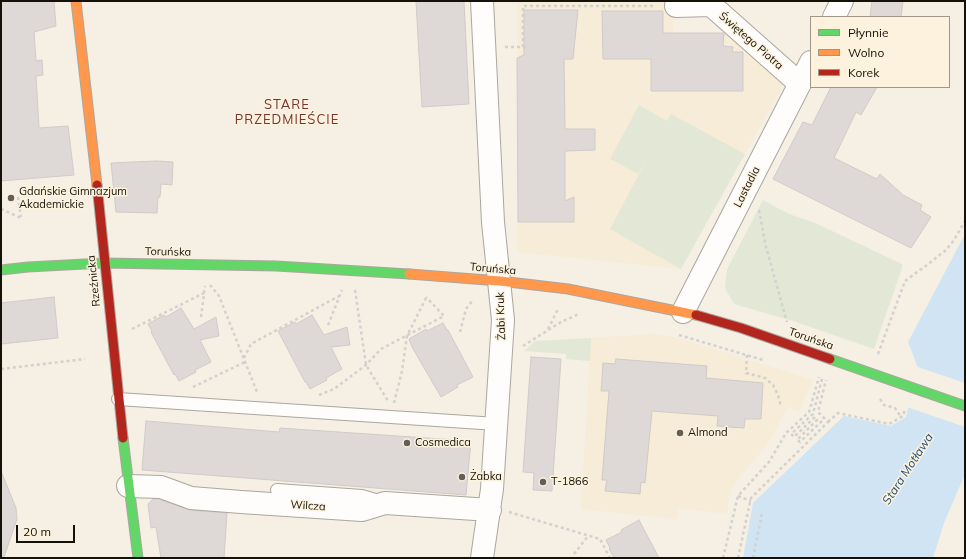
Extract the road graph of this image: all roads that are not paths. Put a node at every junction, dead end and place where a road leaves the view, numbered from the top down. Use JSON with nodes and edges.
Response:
{"nodes":[{"id":1,"x":76,"y":1,"type":"edge"},
{"id":2,"x":482,"y":1,"type":"edge"},
{"id":3,"x":842,"y":1,"type":"edge"},
{"id":4,"x":697,"y":4,"type":"edge"},
{"id":5,"x":834,"y":16,"type":"edge"},
{"id":6,"x":810,"y":64,"type":"edge"},
{"id":7,"x":800,"y":84,"type":"junction"},
{"id":8,"x":104,"y":263,"type":"junction"},
{"id":9,"x":1,"y":270,"type":"edge"},
{"id":10,"x":500,"y":281,"type":"junction"},
{"id":11,"x":683,"y":312,"type":"junction"},
{"id":12,"x":118,"y":399,"type":"junction"},
{"id":13,"x":965,"y":406,"type":"edge"},
{"id":14,"x":497,"y":424,"type":"junction"},
{"id":15,"x":128,"y":486,"type":"junction"},
{"id":16,"x":277,"y":490,"type":"dead end"},
{"id":17,"x":385,"y":503,"type":"junction"},
{"id":18,"x":497,"y":510,"type":"junction"},
{"id":19,"x":138,"y":558,"type":"edge"},
{"id":20,"x":482,"y":558,"type":"edge"}],
"edges":[{"from":1,"to":8,"type":"street","name":"Rzeźnicka"},
{"from":2,"to":10,"type":"street","name":"Żabi Kruk"},
{"from":3,"to":5,"type":"street"},
{"from":4,"to":7,"type":"street","name":"Świętego Piotra"},
{"from":6,"to":7,"type":"street","name":"Lastadia"},
{"from":7,"to":11,"type":"street","name":"Lastadia"},
{"from":8,"to":9,"type":"street","name":"Toruńska"},
{"from":8,"to":10,"type":"street","name":"Toruńska"},
{"from":8,"to":12,"type":"street","name":"Rzeźnicka"},
{"from":10,"to":11,"type":"street","name":"Toruńska"},
{"from":10,"to":14,"type":"street","name":"Żabi Kruk"},
{"from":11,"to":13,"type":"street","name":"Toruńska"},
{"from":12,"to":14,"type":"lane"},
{"from":12,"to":15,"type":"street","name":"Rzeźnicka"},
{"from":14,"to":18,"type":"street","name":"Żabi Kruk"},
{"from":15,"to":17,"type":"street","name":"Wilcza"},
{"from":15,"to":19,"type":"street","name":"Rzeźnicka"},
{"from":16,"to":17,"type":"lane"},
{"from":17,"to":18,"type":"street","name":"Wilcza"},
{"from":18,"to":20,"type":"street","name":"Żabi Kruk"}]}
